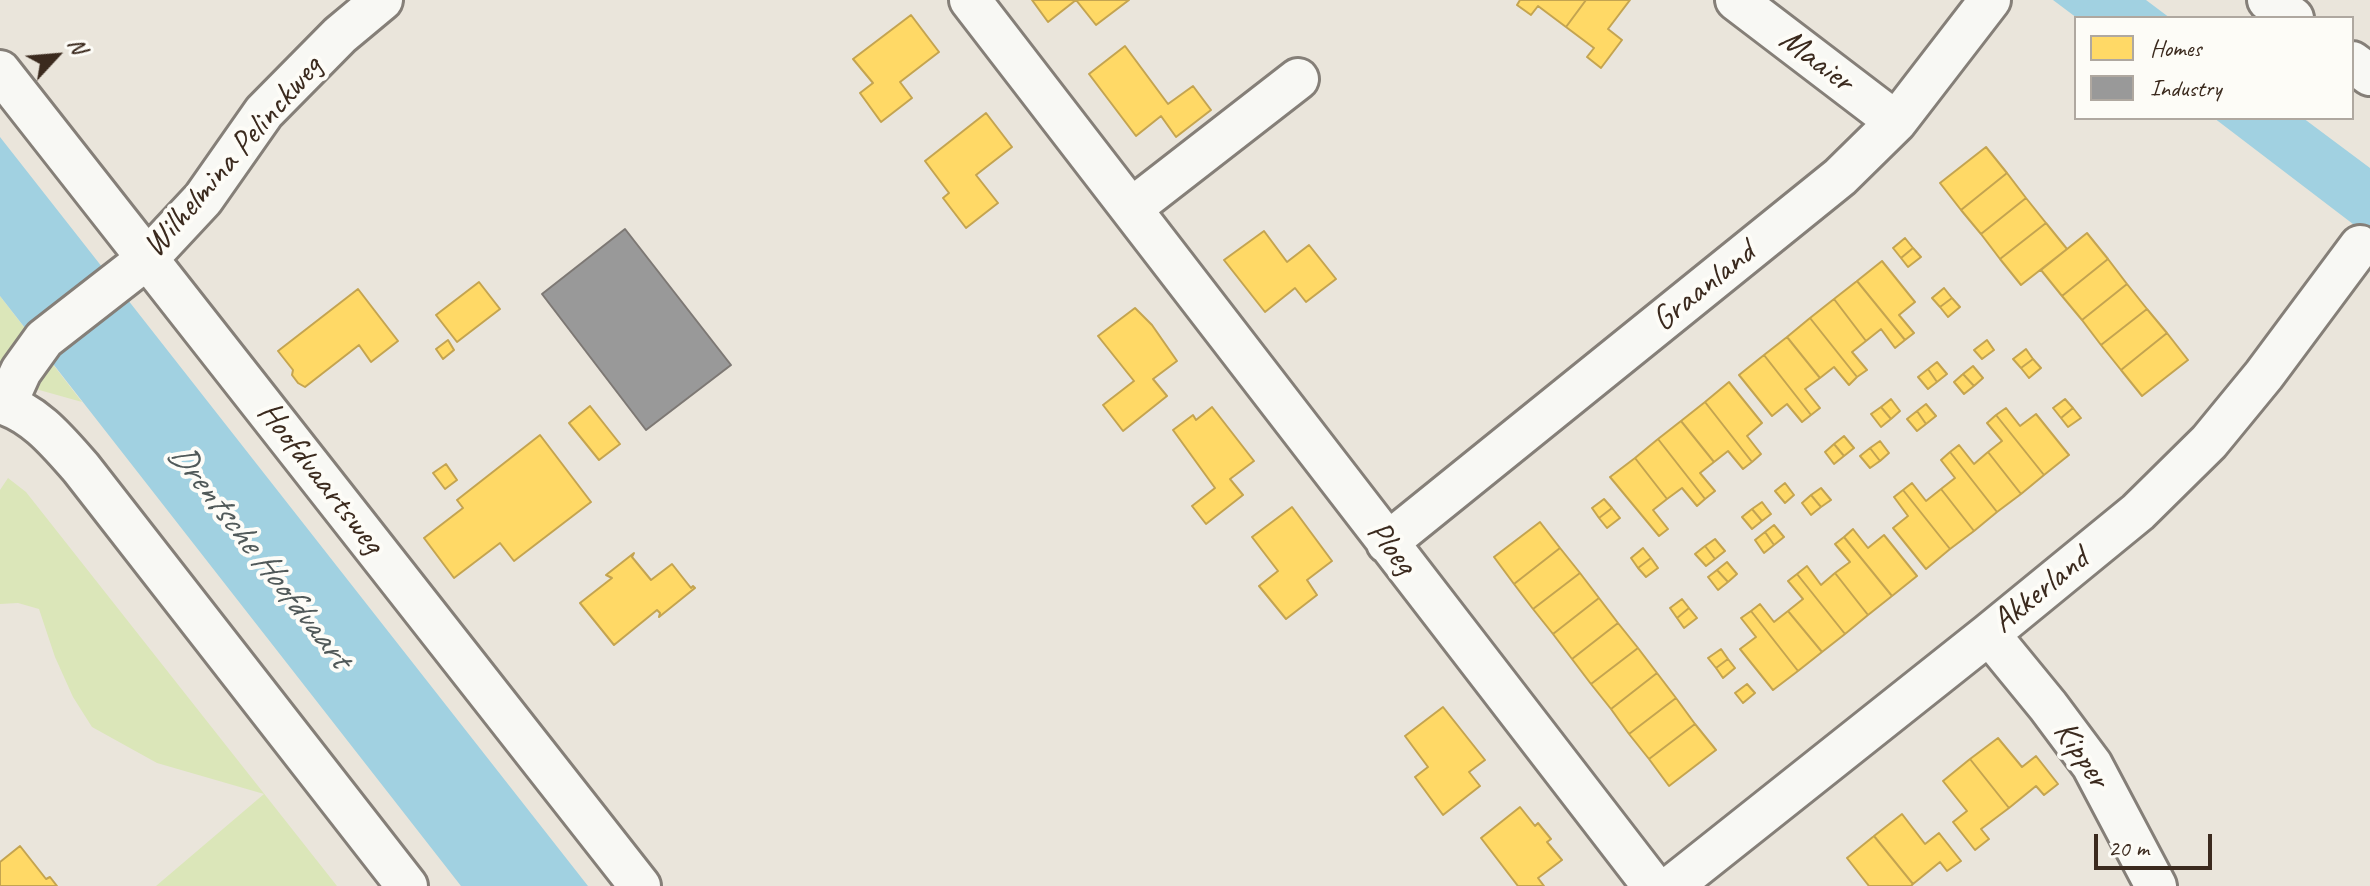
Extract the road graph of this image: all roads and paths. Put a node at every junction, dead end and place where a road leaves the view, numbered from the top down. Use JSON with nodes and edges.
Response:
{"nodes":[{"id":1,"x":382,"y":0,"type":"edge"},
{"id":2,"x":970,"y":0,"type":"edge"},
{"id":3,"x":1736,"y":0,"type":"edge"},
{"id":4,"x":1990,"y":0,"type":"edge"},
{"id":5,"x":2268,"y":0,"type":"edge"},
{"id":6,"x":2290,"y":16,"type":"edge"},
{"id":7,"x":0,"y":71,"type":"edge"},
{"id":8,"x":1298,"y":79,"type":"dead end"},
{"id":9,"x":1896,"y":122,"type":"junction"},
{"id":10,"x":1132,"y":208,"type":"junction"},
{"id":11,"x":2360,"y":246,"type":"dead end"},
{"id":12,"x":133,"y":269,"type":"junction"},
{"id":13,"x":3,"y":403,"type":"edge"},
{"id":14,"x":1387,"y":543,"type":"junction"},
{"id":15,"x":1989,"y":634,"type":"junction"},
{"id":16,"x":407,"y":886,"type":"edge"},
{"id":17,"x":640,"y":886,"type":"edge"},
{"id":18,"x":1653,"y":886,"type":"edge"},
{"id":19,"x":1672,"y":886,"type":"edge"},
{"id":20,"x":2156,"y":886,"type":"edge"}],
"edges":[{"from":1,"to":12,"type":"street","name":"Wilhelmina Pelinckweg"},
{"from":2,"to":10,"type":"street","name":"Ploeg"},
{"from":3,"to":9,"type":"street","name":"Maaier"},
{"from":4,"to":9,"type":"street","name":"Graanland"},
{"from":5,"to":6,"type":"street"},
{"from":7,"to":12,"type":"street","name":"Hoofdvaartsweg"},
{"from":8,"to":10,"type":"street"},
{"from":9,"to":14,"type":"street","name":"Graanland"},
{"from":10,"to":14,"type":"street","name":"Ploeg"},
{"from":11,"to":15,"type":"street","name":"Akkerland"},
{"from":12,"to":13,"type":"street","name":"Wilhelmina Pelinckweg"},
{"from":12,"to":17,"type":"street","name":"Hoofdvaartsweg"},
{"from":13,"to":16,"type":"street"},
{"from":14,"to":18,"type":"street","name":"Ploeg"},
{"from":15,"to":19,"type":"street","name":"Akkerland"},
{"from":15,"to":20,"type":"street","name":"Kipper"}]}
